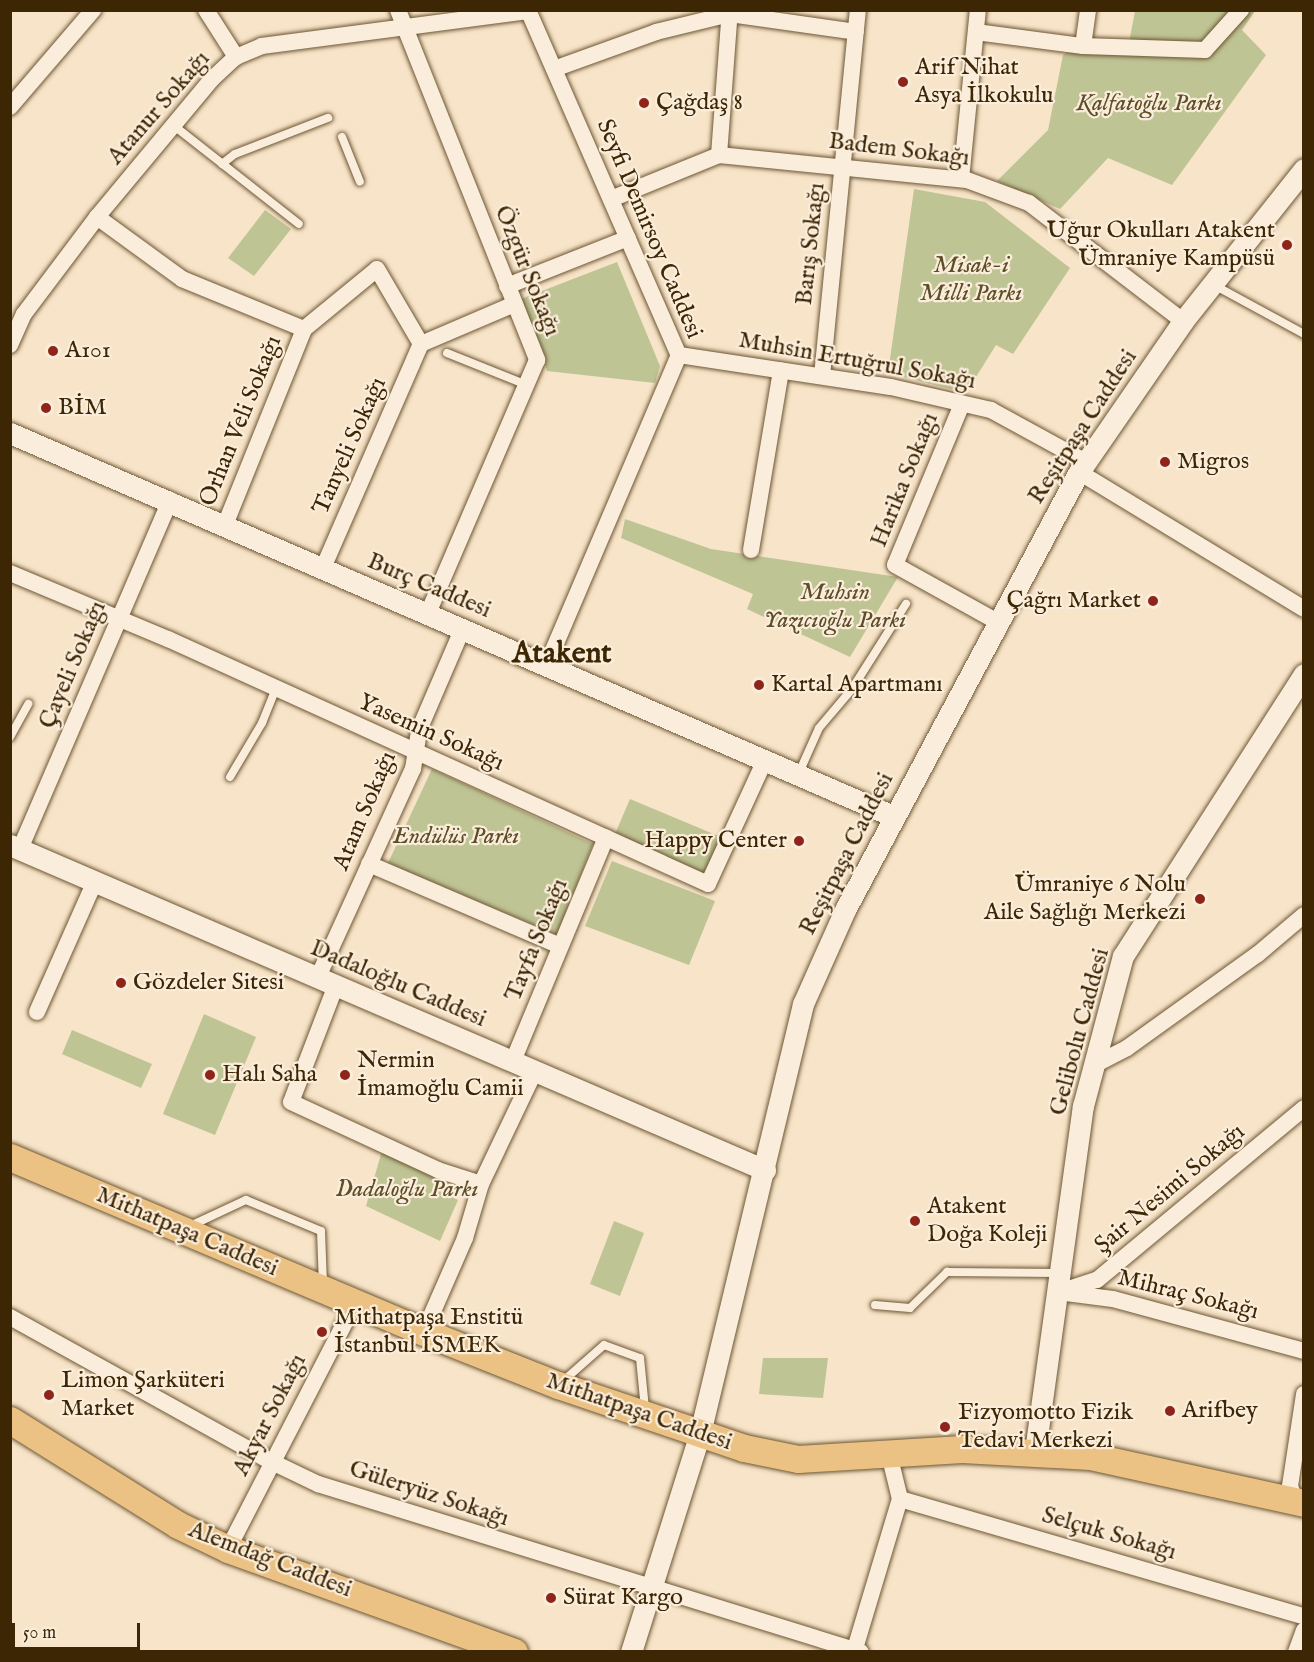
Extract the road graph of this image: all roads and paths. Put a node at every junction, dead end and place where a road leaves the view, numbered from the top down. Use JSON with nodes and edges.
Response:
{"nodes":[{"id":1,"x":93,"y":10,"type":"edge"},
{"id":2,"x":206,"y":10,"type":"edge"},
{"id":3,"x":398,"y":10,"type":"edge"},
{"id":4,"x":858,"y":10,"type":"edge"},
{"id":5,"x":978,"y":10,"type":"edge"},
{"id":6,"x":1088,"y":10,"type":"edge"},
{"id":7,"x":1241,"y":10,"type":"edge"},
{"id":8,"x":528,"y":11,"type":"edge"},
{"id":9,"x":730,"y":12,"type":"edge"},
{"id":10,"x":404,"y":28,"type":"junction"},
{"id":11,"x":856,"y":32,"type":"junction"},
{"id":12,"x":976,"y":32,"type":"junction"},
{"id":13,"x":1083,"y":46,"type":"junction"},
{"id":14,"x":236,"y":57,"type":"junction"},
{"id":15,"x":554,"y":69,"type":"junction"},
{"id":16,"x":10,"y":107,"type":"edge"},
{"id":17,"x":328,"y":118,"type":"dead end"},
{"id":18,"x":173,"y":125,"type":"junction"},
{"id":19,"x":342,"y":137,"type":"dead end"},
{"id":20,"x":719,"y":154,"type":"junction"},
{"id":21,"x":222,"y":164,"type":"junction"},
{"id":22,"x":843,"y":167,"type":"junction"},
{"id":23,"x":1304,"y":169,"type":"edge"},
{"id":24,"x":961,"y":179,"type":"junction"},
{"id":25,"x":360,"y":182,"type":"dead end"},
{"id":26,"x":611,"y":199,"type":"junction"},
{"id":27,"x":97,"y":217,"type":"junction"},
{"id":28,"x":299,"y":225,"type":"dead end"},
{"id":29,"x":628,"y":238,"type":"junction"},
{"id":30,"x":1212,"y":283,"type":"junction"},
{"id":31,"x":507,"y":286,"type":"junction"},
{"id":32,"x":514,"y":304,"type":"junction"},
{"id":33,"x":17,"y":311,"type":"edge"},
{"id":34,"x":1183,"y":321,"type":"junction"},
{"id":35,"x":304,"y":329,"type":"junction"},
{"id":36,"x":1304,"y":334,"type":"edge"},
{"id":37,"x":421,"y":344,"type":"junction"},
{"id":38,"x":10,"y":345,"type":"edge"},
{"id":39,"x":447,"y":353,"type":"dead end"},
{"id":40,"x":679,"y":355,"type":"junction"},
{"id":41,"x":780,"y":370,"type":"junction"},
{"id":42,"x":822,"y":376,"type":"junction"},
{"id":43,"x":527,"y":385,"type":"junction"},
{"id":44,"x":962,"y":404,"type":"junction"},
{"id":45,"x":10,"y":433,"type":"edge"},
{"id":46,"x":1083,"y":467,"type":"junction"},
{"id":47,"x":170,"y":501,"type":"junction"},
{"id":48,"x":225,"y":525,"type":"junction"},
{"id":49,"x":751,"y":550,"type":"dead end"},
{"id":50,"x":322,"y":568,"type":"junction"},
{"id":51,"x":10,"y":573,"type":"edge"},
{"id":52,"x":906,"y":604,"type":"dead end"},
{"id":53,"x":1304,"y":609,"type":"edge"},
{"id":54,"x":428,"y":613,"type":"junction"},
{"id":55,"x":119,"y":619,"type":"junction"},
{"id":56,"x":999,"y":622,"type":"junction"},
{"id":57,"x":463,"y":628,"type":"junction"},
{"id":58,"x":547,"y":665,"type":"junction"},
{"id":59,"x":1303,"y":677,"type":"edge"},
{"id":60,"x":275,"y":690,"type":"junction"},
{"id":61,"x":28,"y":704,"type":"dead end"},
{"id":62,"x":10,"y":737,"type":"edge"},
{"id":63,"x":416,"y":752,"type":"junction"},
{"id":64,"x":764,"y":762,"type":"junction"},
{"id":65,"x":797,"y":776,"type":"junction"},
{"id":66,"x":230,"y":777,"type":"dead end"},
{"id":67,"x":893,"y":816,"type":"junction"},
{"id":68,"x":606,"y":838,"type":"junction"},
{"id":69,"x":15,"y":847,"type":"edge"},
{"id":70,"x":369,"y":864,"type":"junction"},
{"id":71,"x":95,"y":881,"type":"junction"},
{"id":72,"x":1304,"y":915,"type":"edge"},
{"id":73,"x":560,"y":946,"type":"junction"},
{"id":74,"x":327,"y":981,"type":"junction"},
{"id":75,"x":37,"y":1012,"type":"dead end"},
{"id":76,"x":513,"y":1061,"type":"junction"},
{"id":77,"x":1094,"y":1065,"type":"junction"},
{"id":78,"x":535,"y":1071,"type":"junction"},
{"id":79,"x":1304,"y":1108,"type":"edge"},
{"id":80,"x":10,"y":1157,"type":"edge"},
{"id":81,"x":765,"y":1170,"type":"junction"},
{"id":82,"x":481,"y":1184,"type":"junction"},
{"id":83,"x":183,"y":1229,"type":"junction"},
{"id":84,"x":1061,"y":1282,"type":"junction"},
{"id":85,"x":323,"y":1289,"type":"junction"},
{"id":86,"x":355,"y":1303,"type":"junction"},
{"id":87,"x":875,"y":1305,"type":"dead end"},
{"id":88,"x":10,"y":1317,"type":"edge"},
{"id":89,"x":424,"y":1332,"type":"junction"},
{"id":90,"x":1304,"y":1351,"type":"edge"},
{"id":91,"x":558,"y":1385,"type":"junction"},
{"id":92,"x":1304,"y":1394,"type":"edge"},
{"id":93,"x":646,"y":1416,"type":"junction"},
{"id":94,"x":10,"y":1420,"type":"edge"},
{"id":95,"x":700,"y":1433,"type":"junction"},
{"id":96,"x":1035,"y":1451,"type":"junction"},
{"id":97,"x":889,"y":1454,"type":"junction"},
{"id":98,"x":272,"y":1462,"type":"junction"},
{"id":99,"x":900,"y":1499,"type":"junction"},
{"id":100,"x":1300,"y":1503,"type":"edge"},
{"id":101,"x":228,"y":1549,"type":"junction"},
{"id":102,"x":651,"y":1587,"type":"junction"},
{"id":103,"x":1304,"y":1616,"type":"edge"},
{"id":104,"x":1304,"y":1630,"type":"edge"},
{"id":105,"x":856,"y":1651,"type":"edge"},
{"id":106,"x":1299,"y":1651,"type":"edge"},
{"id":107,"x":514,"y":1652,"type":"edge"},
{"id":108,"x":632,"y":1652,"type":"edge"}],
"edges":[{"from":1,"to":16,"type":"street"},
{"from":2,"to":14,"type":"street"},
{"from":3,"to":10,"type":"street","name":"Özgür Sokağı"},
{"from":4,"to":11,"type":"street","name":"Barış Sokağı"},
{"from":5,"to":12,"type":"street"},
{"from":6,"to":13,"type":"street"},
{"from":7,"to":13,"type":"street"},
{"from":8,"to":10,"type":"street","name":"Atanur Sokağı"},
{"from":8,"to":15,"type":"street","name":"Seyfi Demirsoy Caddesi"},
{"from":9,"to":11,"type":"street"},
{"from":9,"to":15,"type":"street"},
{"from":9,"to":20,"type":"street"},
{"from":10,"to":14,"type":"street","name":"Atanur Sokağı"},
{"from":10,"to":31,"type":"street","name":"Özgür Sokağı"},
{"from":11,"to":22,"type":"street","name":"Barış Sokağı"},
{"from":12,"to":13,"type":"street"},
{"from":12,"to":24,"type":"street"},
{"from":14,"to":18,"type":"street","name":"Atanur Sokağı"},
{"from":15,"to":26,"type":"street","name":"Seyfi Demirsoy Caddesi"},
{"from":17,"to":21,"type":"lane"},
{"from":18,"to":21,"type":"lane"},
{"from":18,"to":27,"type":"street","name":"Atanur Sokağı"},
{"from":19,"to":25,"type":"lane"},
{"from":20,"to":22,"type":"street","name":"Badem Sokağı"},
{"from":20,"to":26,"type":"street","name":"Badem Sokağı"},
{"from":21,"to":28,"type":"lane"},
{"from":22,"to":24,"type":"street","name":"Badem Sokağı"},
{"from":22,"to":42,"type":"street","name":"Barış Sokağı"},
{"from":23,"to":30,"type":"street","name":"Reşitpaşa Caddesi"},
{"from":24,"to":34,"type":"street","name":"Badem Sokağı"},
{"from":26,"to":29,"type":"street","name":"Seyfi Demirsoy Caddesi"},
{"from":27,"to":33,"type":"street","name":"Atanur Sokağı"},
{"from":27,"to":35,"type":"street"},
{"from":29,"to":31,"type":"street"},
{"from":29,"to":40,"type":"street","name":"Seyfi Demirsoy Caddesi"},
{"from":30,"to":34,"type":"street","name":"Reşitpaşa Caddesi"},
{"from":30,"to":36,"type":"lane"},
{"from":31,"to":32,"type":"street","name":"Özgür Sokağı"},
{"from":32,"to":37,"type":"street"},
{"from":32,"to":43,"type":"street","name":"Özgür Sokağı"},
{"from":33,"to":38,"type":"street","name":"Atanur Sokağı"},
{"from":34,"to":46,"type":"street","name":"Reşitpaşa Caddesi"},
{"from":35,"to":37,"type":"street","name":"Orhan Veli Sokağı"},
{"from":35,"to":48,"type":"street","name":"Orhan Veli Sokağı"},
{"from":37,"to":50,"type":"street","name":"Tanyeli Sokağı"},
{"from":39,"to":43,"type":"lane"},
{"from":40,"to":41,"type":"street","name":"Muhsin Ertuğrul Sokağı"},
{"from":40,"to":58,"type":"street","name":"Seyfi Demirsoy Caddesi"},
{"from":41,"to":42,"type":"street","name":"Muhsin Ertuğrul Sokağı"},
{"from":41,"to":49,"type":"street"},
{"from":42,"to":44,"type":"street","name":"Muhsin Ertuğrul Sokağı"},
{"from":43,"to":54,"type":"street","name":"Özgür Sokağı"},
{"from":44,"to":46,"type":"street","name":"Muhsin Ertuğrul Sokağı"},
{"from":44,"to":56,"type":"street","name":"Harika Sokağı"},
{"from":45,"to":47,"type":"street","name":"Burç Caddesi"},
{"from":46,"to":53,"type":"street","name":"Muhsin Ertuğrul Sokağı"},
{"from":46,"to":56,"type":"street","name":"Reşitpaşa Caddesi"},
{"from":47,"to":48,"type":"street","name":"Burç Caddesi"},
{"from":47,"to":55,"type":"street","name":"Çayeli Sokağı"},
{"from":48,"to":50,"type":"street","name":"Burç Caddesi"},
{"from":50,"to":54,"type":"street","name":"Burç Caddesi"},
{"from":51,"to":55,"type":"street","name":"Yasemin Sokağı"},
{"from":52,"to":65,"type":"lane"},
{"from":54,"to":57,"type":"street","name":"Burç Caddesi"},
{"from":55,"to":60,"type":"street","name":"Yasemin Sokağı"},
{"from":55,"to":69,"type":"street","name":"Çayeli Sokağı"},
{"from":56,"to":67,"type":"street","name":"Reşitpaşa Caddesi"},
{"from":57,"to":58,"type":"street","name":"Burç Caddesi"},
{"from":57,"to":63,"type":"street","name":"Atam Sokağı"},
{"from":58,"to":64,"type":"street","name":"Burç Caddesi"},
{"from":59,"to":77,"type":"street","name":"Gelibolu Caddesi"},
{"from":60,"to":63,"type":"street","name":"Yasemin Sokağı"},
{"from":60,"to":66,"type":"lane"},
{"from":61,"to":62,"type":"lane"},
{"from":63,"to":68,"type":"street","name":"Yasemin Sokağı"},
{"from":63,"to":70,"type":"street","name":"Atam Sokağı"},
{"from":64,"to":65,"type":"street","name":"Burç Caddesi"},
{"from":64,"to":68,"type":"street","name":"Yasemin Sokağı"},
{"from":65,"to":67,"type":"street","name":"Burç Caddesi"},
{"from":67,"to":81,"type":"street","name":"Reşitpaşa Caddesi"},
{"from":68,"to":73,"type":"street","name":"Tayfa Sokağı"},
{"from":69,"to":71,"type":"street","name":"Dadaloğlu Caddesi"},
{"from":70,"to":73,"type":"street"},
{"from":70,"to":74,"type":"street","name":"Atam Sokağı"},
{"from":71,"to":74,"type":"street","name":"Dadaloğlu Caddesi"},
{"from":71,"to":75,"type":"street"},
{"from":72,"to":77,"type":"street"},
{"from":73,"to":76,"type":"street","name":"Tayfa Sokağı"},
{"from":74,"to":76,"type":"street","name":"Dadaloğlu Caddesi"},
{"from":74,"to":82,"type":"street","name":"Atam Sokağı"},
{"from":76,"to":78,"type":"street","name":"Dadaloğlu Caddesi"},
{"from":77,"to":84,"type":"street","name":"Gelibolu Caddesi"},
{"from":78,"to":81,"type":"street","name":"Dadaloğlu Caddesi"},
{"from":78,"to":82,"type":"street"},
{"from":79,"to":84,"type":"street","name":"Şair Nesimi Sokağı"},
{"from":80,"to":83,"type":"main road","name":"Mithatpaşa Caddesi"},
{"from":81,"to":95,"type":"street","name":"Reşitpaşa Caddesi"},
{"from":82,"to":89,"type":"street"},
{"from":83,"to":85,"type":"main road","name":"Mithatpaşa Caddesi"},
{"from":83,"to":85,"type":"lane"},
{"from":84,"to":87,"type":"lane"},
{"from":84,"to":90,"type":"street","name":"Mihraç Sokağı"},
{"from":84,"to":96,"type":"street","name":"Gelibolu Caddesi"},
{"from":85,"to":86,"type":"main road","name":"Mithatpaşa Caddesi"},
{"from":86,"to":89,"type":"main road","name":"Mithatpaşa Caddesi"},
{"from":86,"to":98,"type":"street","name":"Akyar Sokağı"},
{"from":88,"to":98,"type":"street","name":"Güleryüz Sokağı"},
{"from":89,"to":91,"type":"main road","name":"Mithatpaşa Caddesi"},
{"from":91,"to":93,"type":"main road","name":"Mithatpaşa Caddesi"},
{"from":91,"to":93,"type":"lane"},
{"from":92,"to":100,"type":"street"},
{"from":93,"to":95,"type":"main road","name":"Mithatpaşa Caddesi"},
{"from":94,"to":101,"type":"main road","name":"Alemdağ Caddesi"},
{"from":95,"to":97,"type":"main road","name":"Mithatpaşa Caddesi"},
{"from":95,"to":102,"type":"street","name":"Reşitpaşa Caddesi"},
{"from":96,"to":97,"type":"main road","name":"Mithatpaşa Caddesi"},
{"from":96,"to":100,"type":"main road","name":"Mithatpaşa Caddesi"},
{"from":97,"to":99,"type":"street"},
{"from":98,"to":101,"type":"street","name":"Akyar Sokağı"},
{"from":98,"to":102,"type":"street","name":"Güleryüz Sokağı"},
{"from":99,"to":103,"type":"street","name":"Selçuk Sokağı"},
{"from":99,"to":105,"type":"street"},
{"from":101,"to":107,"type":"main road","name":"Alemdağ Caddesi"},
{"from":102,"to":105,"type":"street","name":"Güleryüz Sokağı"},
{"from":102,"to":108,"type":"street","name":"Reşitpaşa Caddesi"},
{"from":104,"to":106,"type":"street"}]}
